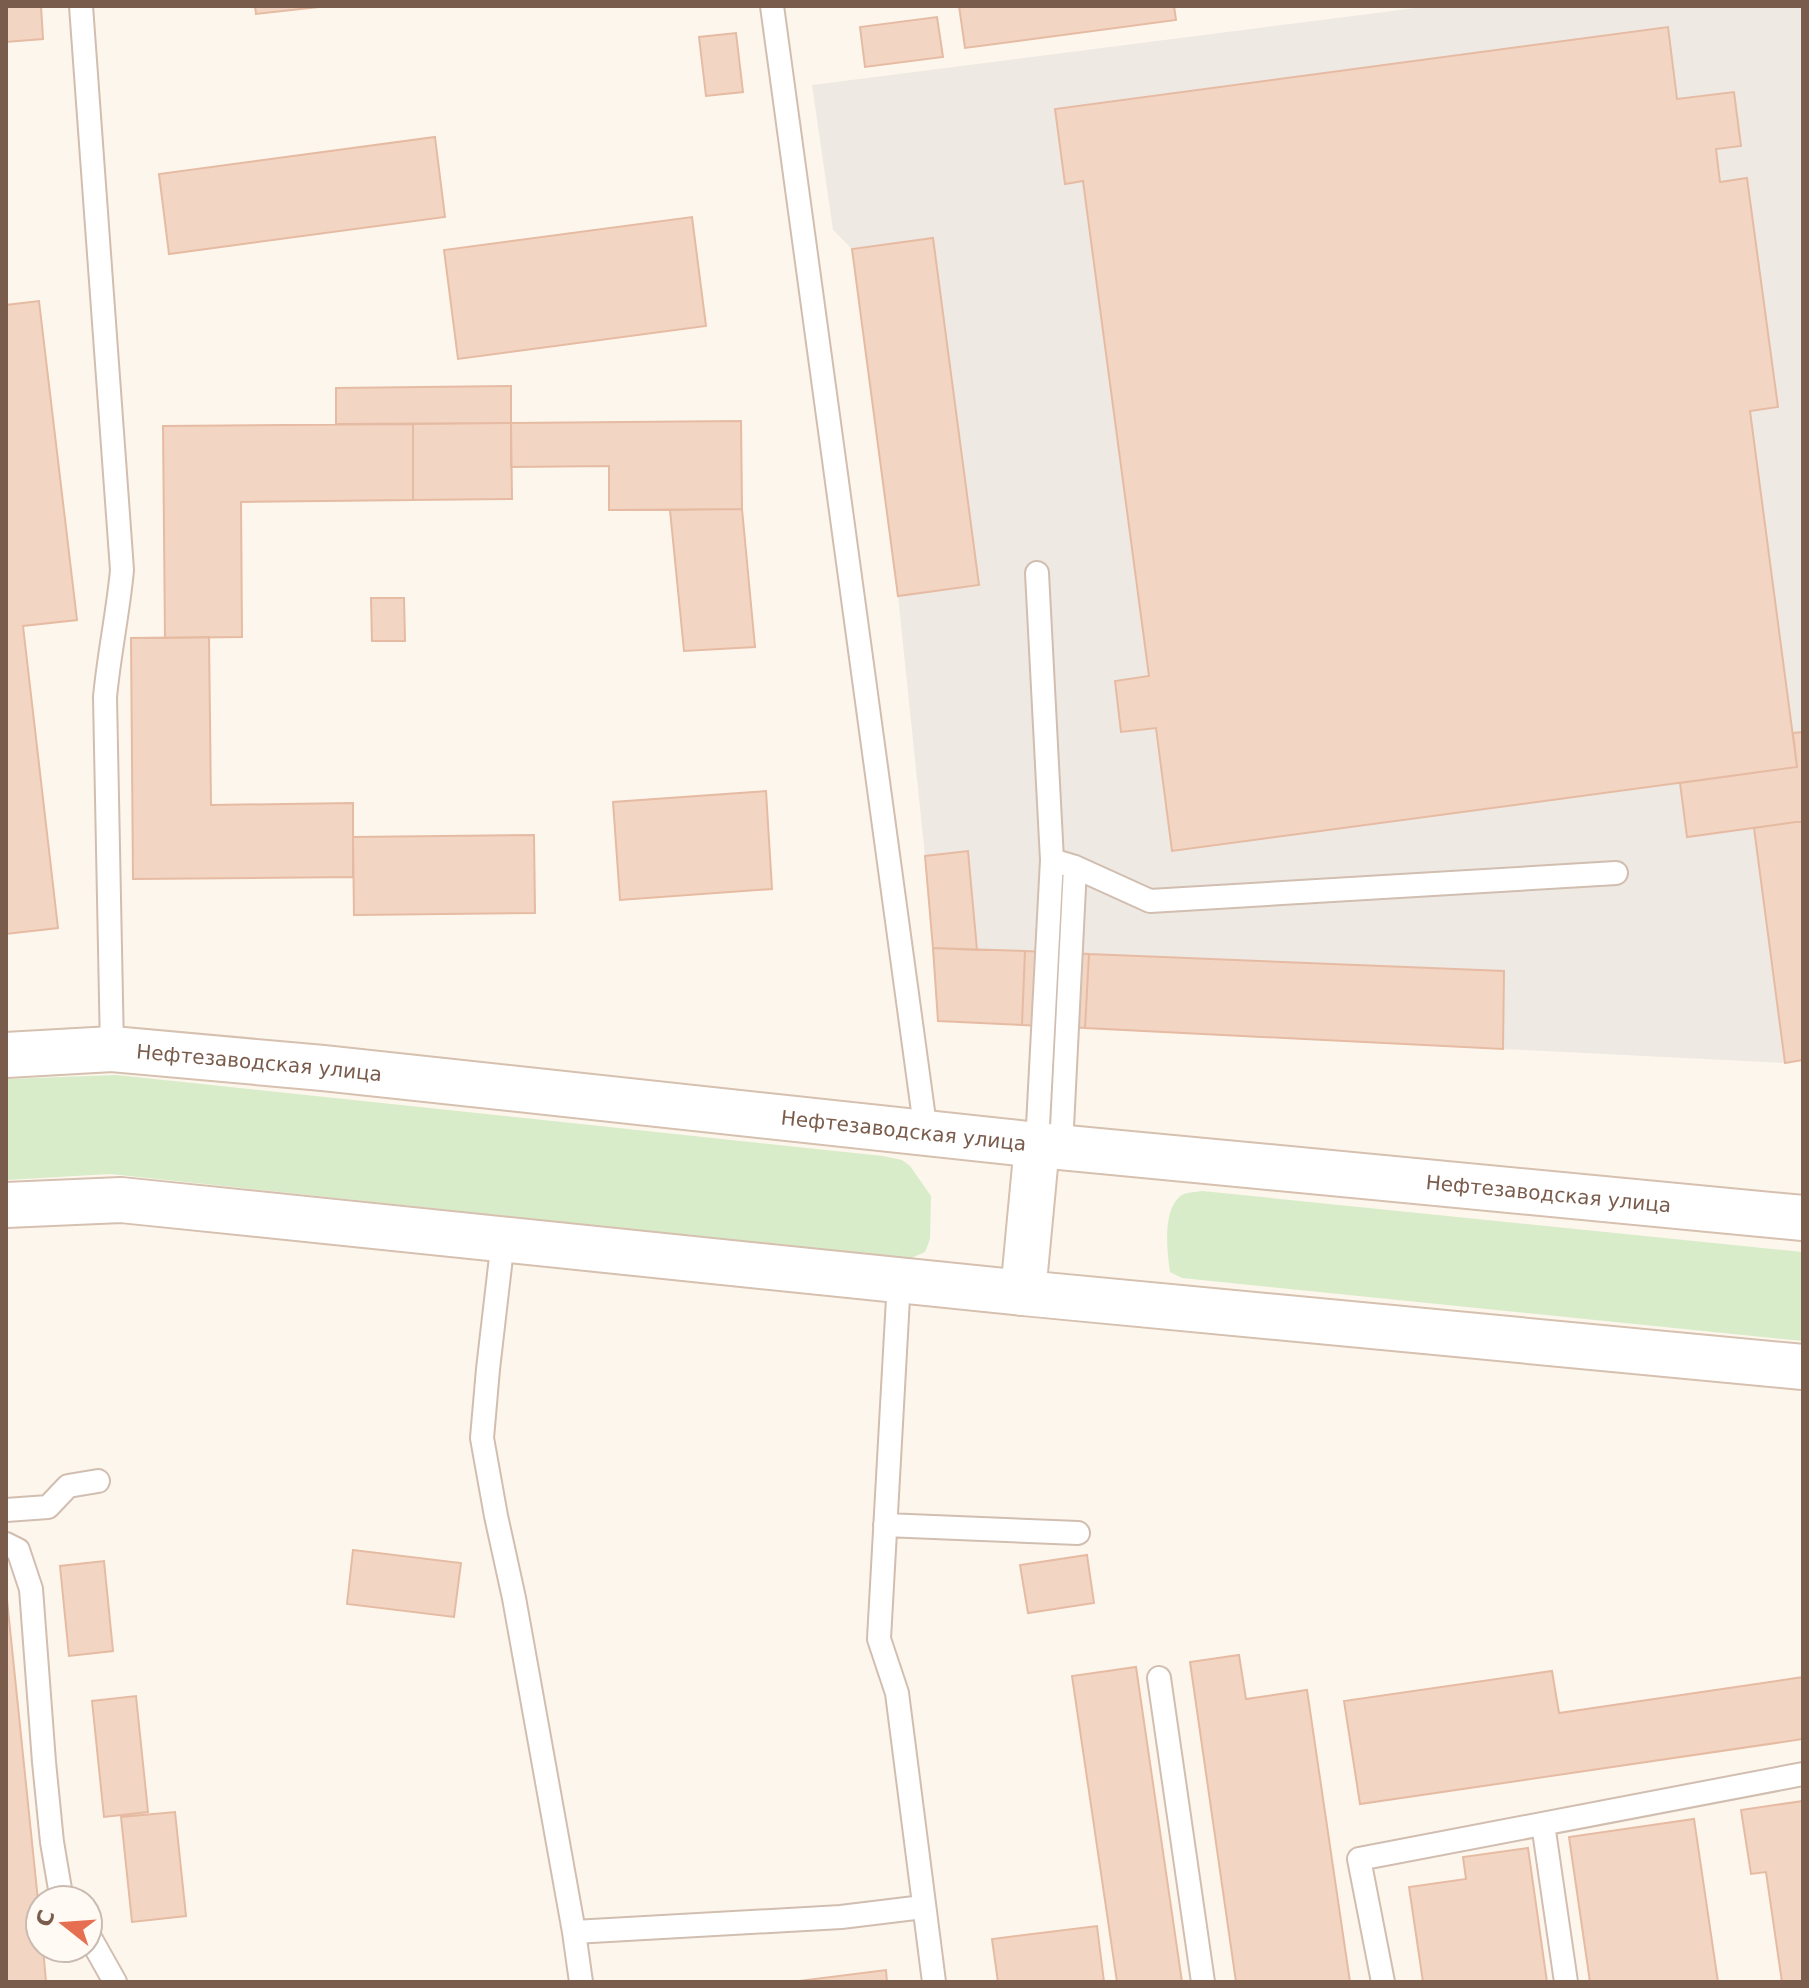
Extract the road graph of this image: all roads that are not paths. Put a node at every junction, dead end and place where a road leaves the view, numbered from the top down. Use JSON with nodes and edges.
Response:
{"nodes":[{"id":1,"x":81,"y":6,"type":"edge"},
{"id":2,"x":772,"y":6,"type":"edge"},
{"id":3,"x":1037,"y":573,"type":"dead end"},
{"id":4,"x":1052,"y":860,"type":"junction"},
{"id":5,"x":1075,"y":867,"type":"junction"},
{"id":6,"x":1616,"y":873,"type":"dead end"},
{"id":7,"x":112,"y":1049,"type":"junction"},
{"id":8,"x":6,"y":1055,"type":"edge"},
{"id":9,"x":926,"y":1133,"type":"junction"},
{"id":10,"x":1049,"y":1146,"type":"junction"},
{"id":11,"x":6,"y":1205,"type":"edge"},
{"id":12,"x":1803,"y":1218,"type":"edge"},
{"id":13,"x":503,"y":1240,"type":"junction"},
{"id":14,"x":899,"y":1280,"type":"junction"},
{"id":15,"x":1023,"y":1293,"type":"junction"},
{"id":16,"x":1803,"y":1367,"type":"edge"},
{"id":17,"x":98,"y":1481,"type":"dead end"},
{"id":18,"x":6,"y":1510,"type":"edge"},
{"id":19,"x":885,"y":1525,"type":"junction"},
{"id":20,"x":1078,"y":1533,"type":"dead end"},
{"id":21,"x":6,"y":1544,"type":"edge"},
{"id":22,"x":1159,"y":1678,"type":"dead end"},
{"id":23,"x":1803,"y":1774,"type":"edge"},
{"id":24,"x":1543,"y":1824,"type":"junction"},
{"id":25,"x":59,"y":1884,"type":"edge"},
{"id":26,"x":923,"y":1907,"type":"junction"},
{"id":27,"x":574,"y":1932,"type":"junction"},
{"id":28,"x":104,"y":1962,"type":"edge"},
{"id":29,"x":115,"y":1982,"type":"edge"},
{"id":30,"x":581,"y":1982,"type":"edge"},
{"id":31,"x":934,"y":1982,"type":"edge"},
{"id":32,"x":1203,"y":1982,"type":"edge"},
{"id":33,"x":1383,"y":1982,"type":"edge"},
{"id":34,"x":1566,"y":1982,"type":"edge"}],
"edges":[{"from":1,"to":7,"type":"lane"},
{"from":2,"to":9,"type":"lane"},
{"from":3,"to":4,"type":"lane"},
{"from":4,"to":5,"type":"lane"},
{"from":4,"to":10,"type":"lane"},
{"from":5,"to":6,"type":"lane"},
{"from":5,"to":10,"type":"lane"},
{"from":7,"to":8,"type":"main road","name":"Нефтезаводская улица"},
{"from":7,"to":9,"type":"main road","name":"Нефтезаводская улица"},
{"from":9,"to":10,"type":"main road","name":"Нефтезаводская улица"},
{"from":10,"to":12,"type":"main road","name":"Нефтезаводская улица"},
{"from":10,"to":15,"type":"main road"},
{"from":11,"to":13,"type":"main road"},
{"from":13,"to":14,"type":"main road"},
{"from":13,"to":27,"type":"lane"},
{"from":14,"to":15,"type":"main road"},
{"from":14,"to":19,"type":"lane"},
{"from":15,"to":16,"type":"main road"},
{"from":17,"to":18,"type":"lane"},
{"from":19,"to":20,"type":"lane"},
{"from":19,"to":26,"type":"lane"},
{"from":21,"to":25,"type":"lane"},
{"from":22,"to":32,"type":"lane"},
{"from":23,"to":24,"type":"lane"},
{"from":24,"to":33,"type":"lane"},
{"from":24,"to":34,"type":"lane"},
{"from":26,"to":27,"type":"lane"},
{"from":26,"to":31,"type":"lane"},
{"from":27,"to":30,"type":"lane"},
{"from":28,"to":29,"type":"lane"}]}
